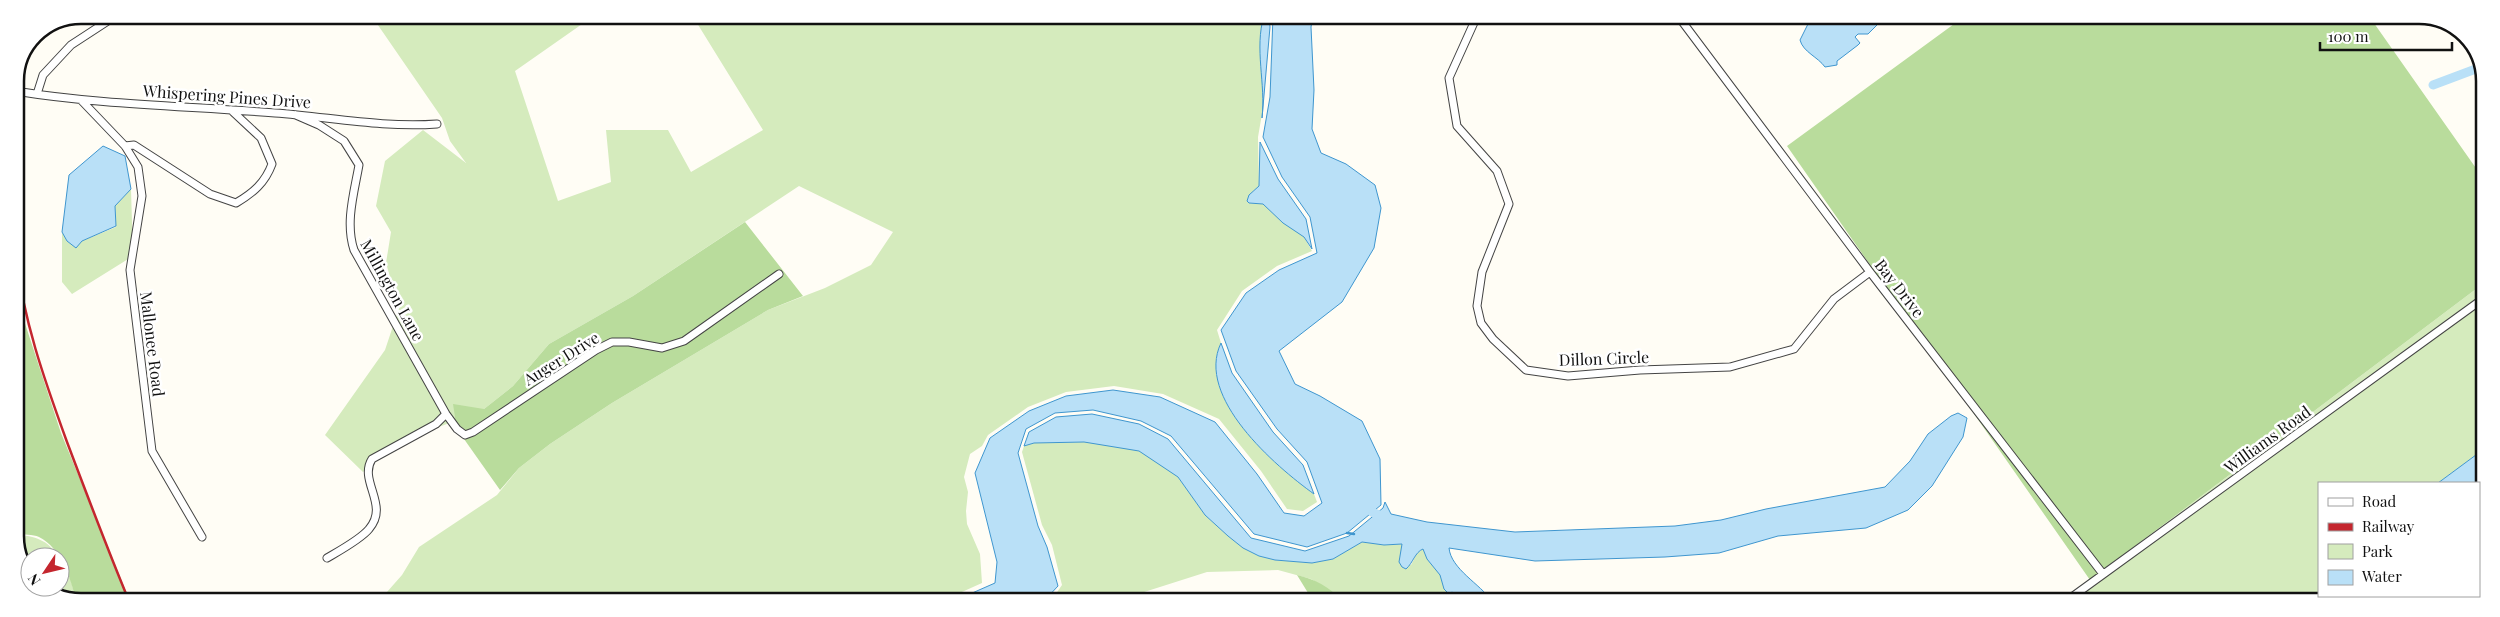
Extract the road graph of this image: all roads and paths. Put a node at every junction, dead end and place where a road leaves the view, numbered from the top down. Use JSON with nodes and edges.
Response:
{"nodes":[{"id":1,"x":103,"y":24,"type":"edge"},
{"id":2,"x":1473,"y":24,"type":"edge"},
{"id":3,"x":1684,"y":24,"type":"edge"},
{"id":4,"x":24,"y":92,"type":"edge"},
{"id":5,"x":37,"y":94,"type":"junction"},
{"id":6,"x":81,"y":100,"type":"junction"},
{"id":7,"x":231,"y":110,"type":"junction"},
{"id":8,"x":296,"y":114,"type":"junction"},
{"id":9,"x":437,"y":124,"type":"dead end"},
{"id":10,"x":125,"y":146,"type":"junction"},
{"id":11,"x":1870,"y":272,"type":"junction"},
{"id":12,"x":779,"y":274,"type":"dead end"},
{"id":13,"x":2476,"y":304,"type":"edge"},
{"id":14,"x":446,"y":414,"type":"junction"},
{"id":15,"x":202,"y":537,"type":"dead end"},
{"id":16,"x":327,"y":558,"type":"dead end"},
{"id":17,"x":2103,"y":574,"type":"junction"},
{"id":18,"x":2077,"y":593,"type":"edge"}],
"edges":[{"from":1,"to":5,"type":"street"},
{"from":2,"to":11,"type":"street","name":"Dillon Circle"},
{"from":3,"to":11,"type":"street","name":"Bay Drive"},
{"from":4,"to":5,"type":"street","name":"Whispering Pines Drive"},
{"from":5,"to":6,"type":"street","name":"Whispering Pines Drive"},
{"from":6,"to":7,"type":"street","name":"Whispering Pines Drive"},
{"from":6,"to":10,"type":"street","name":"Mallonee Road"},
{"from":7,"to":8,"type":"street","name":"Whispering Pines Drive"},
{"from":7,"to":10,"type":"street"},
{"from":8,"to":9,"type":"street","name":"Whispering Pines Drive"},
{"from":8,"to":14,"type":"street","name":"Millington Lane"},
{"from":10,"to":15,"type":"street","name":"Mallonee Road"},
{"from":11,"to":17,"type":"street","name":"Bay Drive"},
{"from":12,"to":14,"type":"street","name":"Auger Drive"},
{"from":13,"to":17,"type":"street","name":"Williams Road"},
{"from":14,"to":16,"type":"street"},
{"from":17,"to":18,"type":"street","name":"Williams Road"}]}
